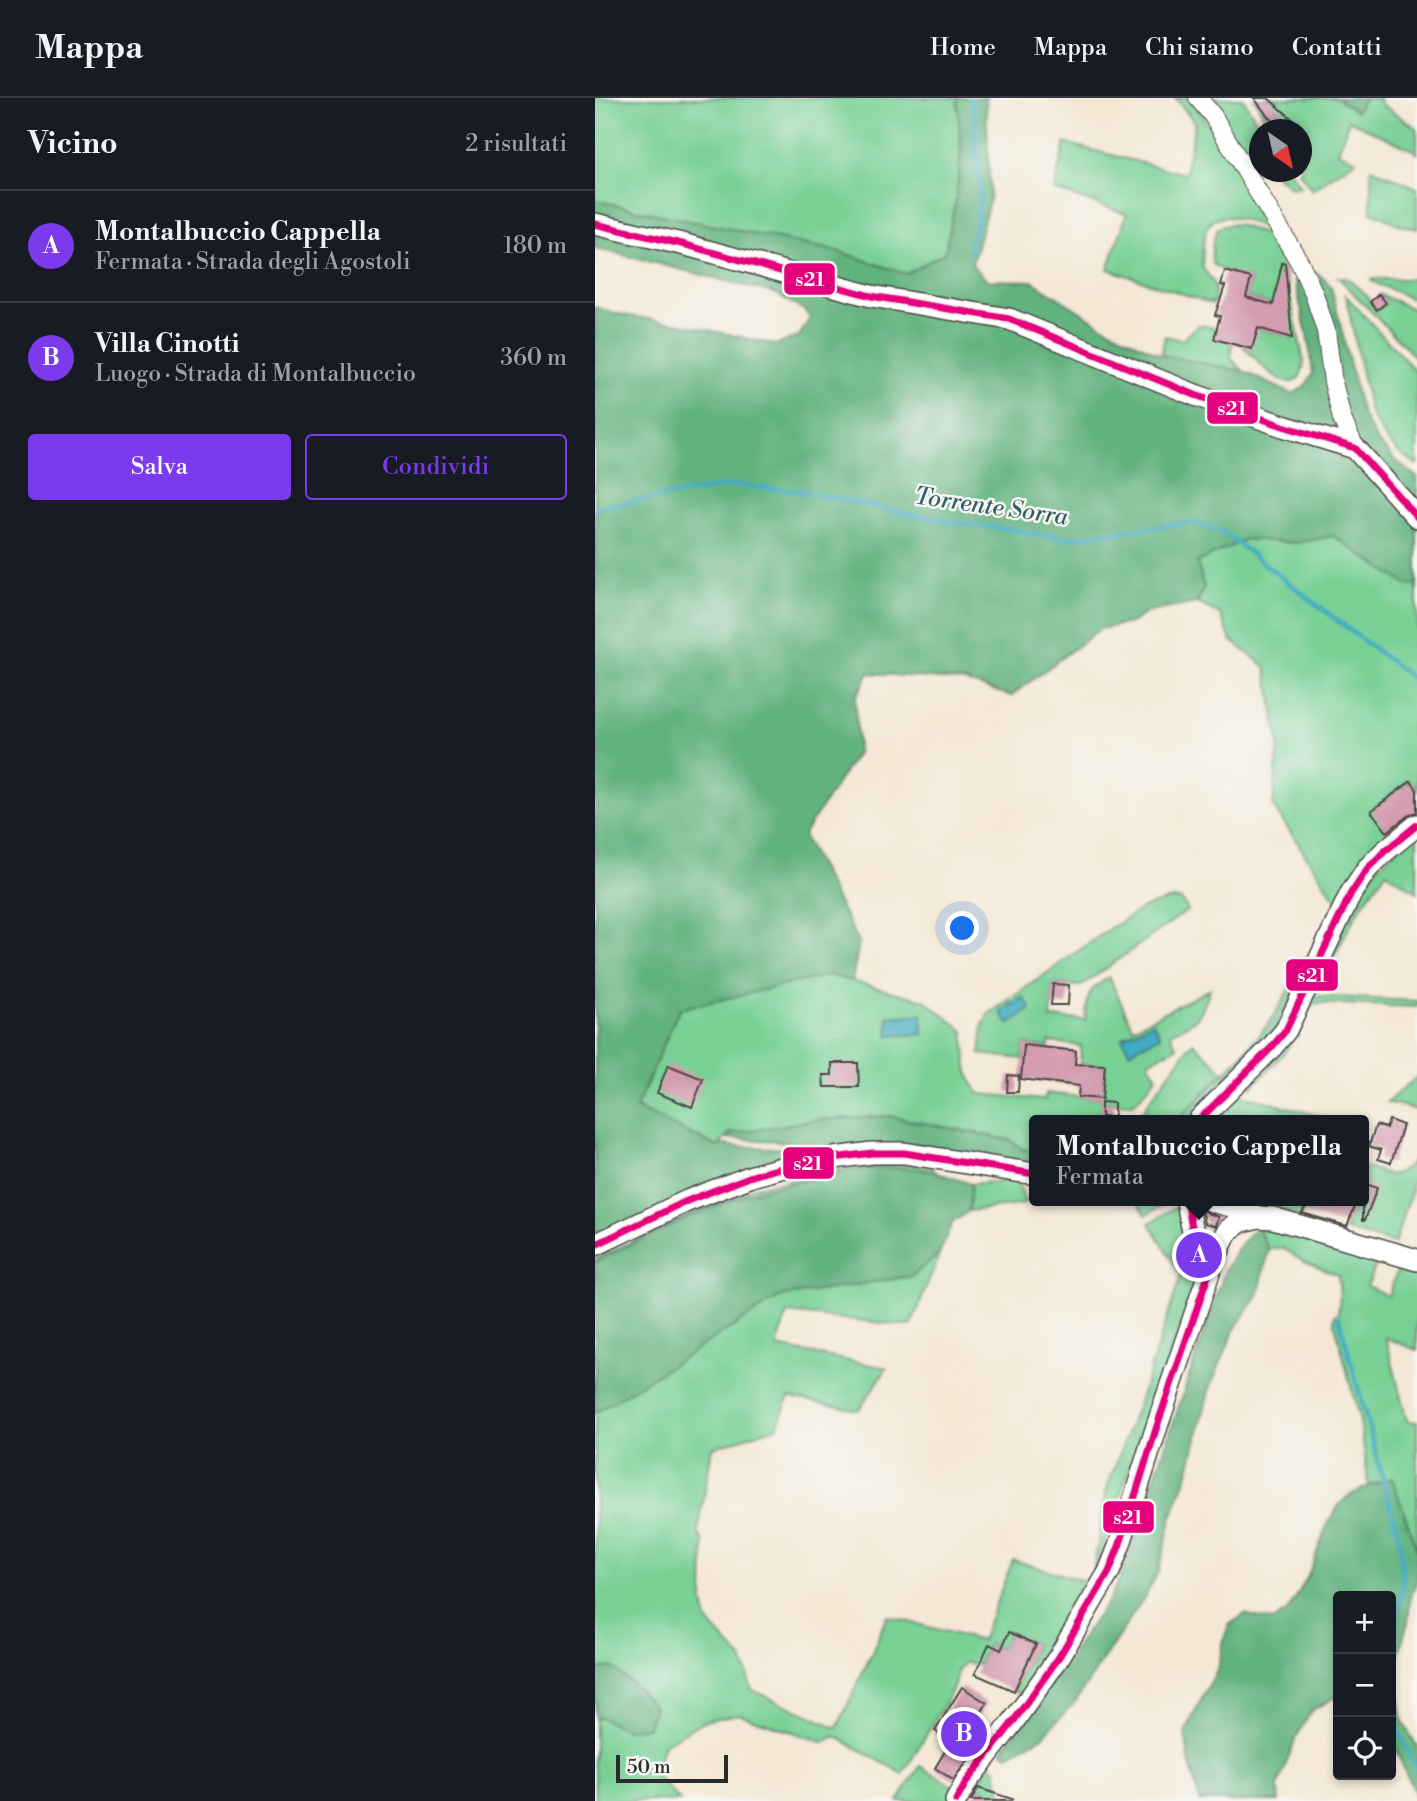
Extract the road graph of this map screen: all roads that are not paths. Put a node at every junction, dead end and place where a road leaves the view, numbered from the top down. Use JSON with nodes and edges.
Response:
{"nodes":[{"id":1,"x":1198,"y":98,"type":"edge"},
{"id":2,"x":595,"y":223,"type":"edge"},
{"id":3,"x":1355,"y":448,"type":"junction"},
{"id":4,"x":1417,"y":517,"type":"edge"},
{"id":5,"x":1417,"y":825,"type":"edge"},
{"id":6,"x":1204,"y":1115,"type":"edge"},
{"id":7,"x":1029,"y":1173,"type":"edge"},
{"id":8,"x":1188,"y":1206,"type":"edge"},
{"id":9,"x":1230,"y":1206,"type":"edge"},
{"id":10,"x":1258,"y":1217,"type":"junction"},
{"id":11,"x":595,"y":1245,"type":"edge"},
{"id":12,"x":1417,"y":1260,"type":"edge"},
{"id":13,"x":1210,"y":1267,"type":"junction"},
{"id":14,"x":956,"y":1801,"type":"edge"}],
"edges":[{"from":1,"to":3,"type":"street"},
{"from":2,"to":3,"type":"street"},
{"from":3,"to":4,"type":"street"},
{"from":5,"to":6,"type":"street"},
{"from":7,"to":11,"type":"street"},
{"from":8,"to":13,"type":"street"},
{"from":9,"to":10,"type":"street"},
{"from":10,"to":12,"type":"street"},
{"from":10,"to":13,"type":"street"},
{"from":13,"to":14,"type":"street"}]}
